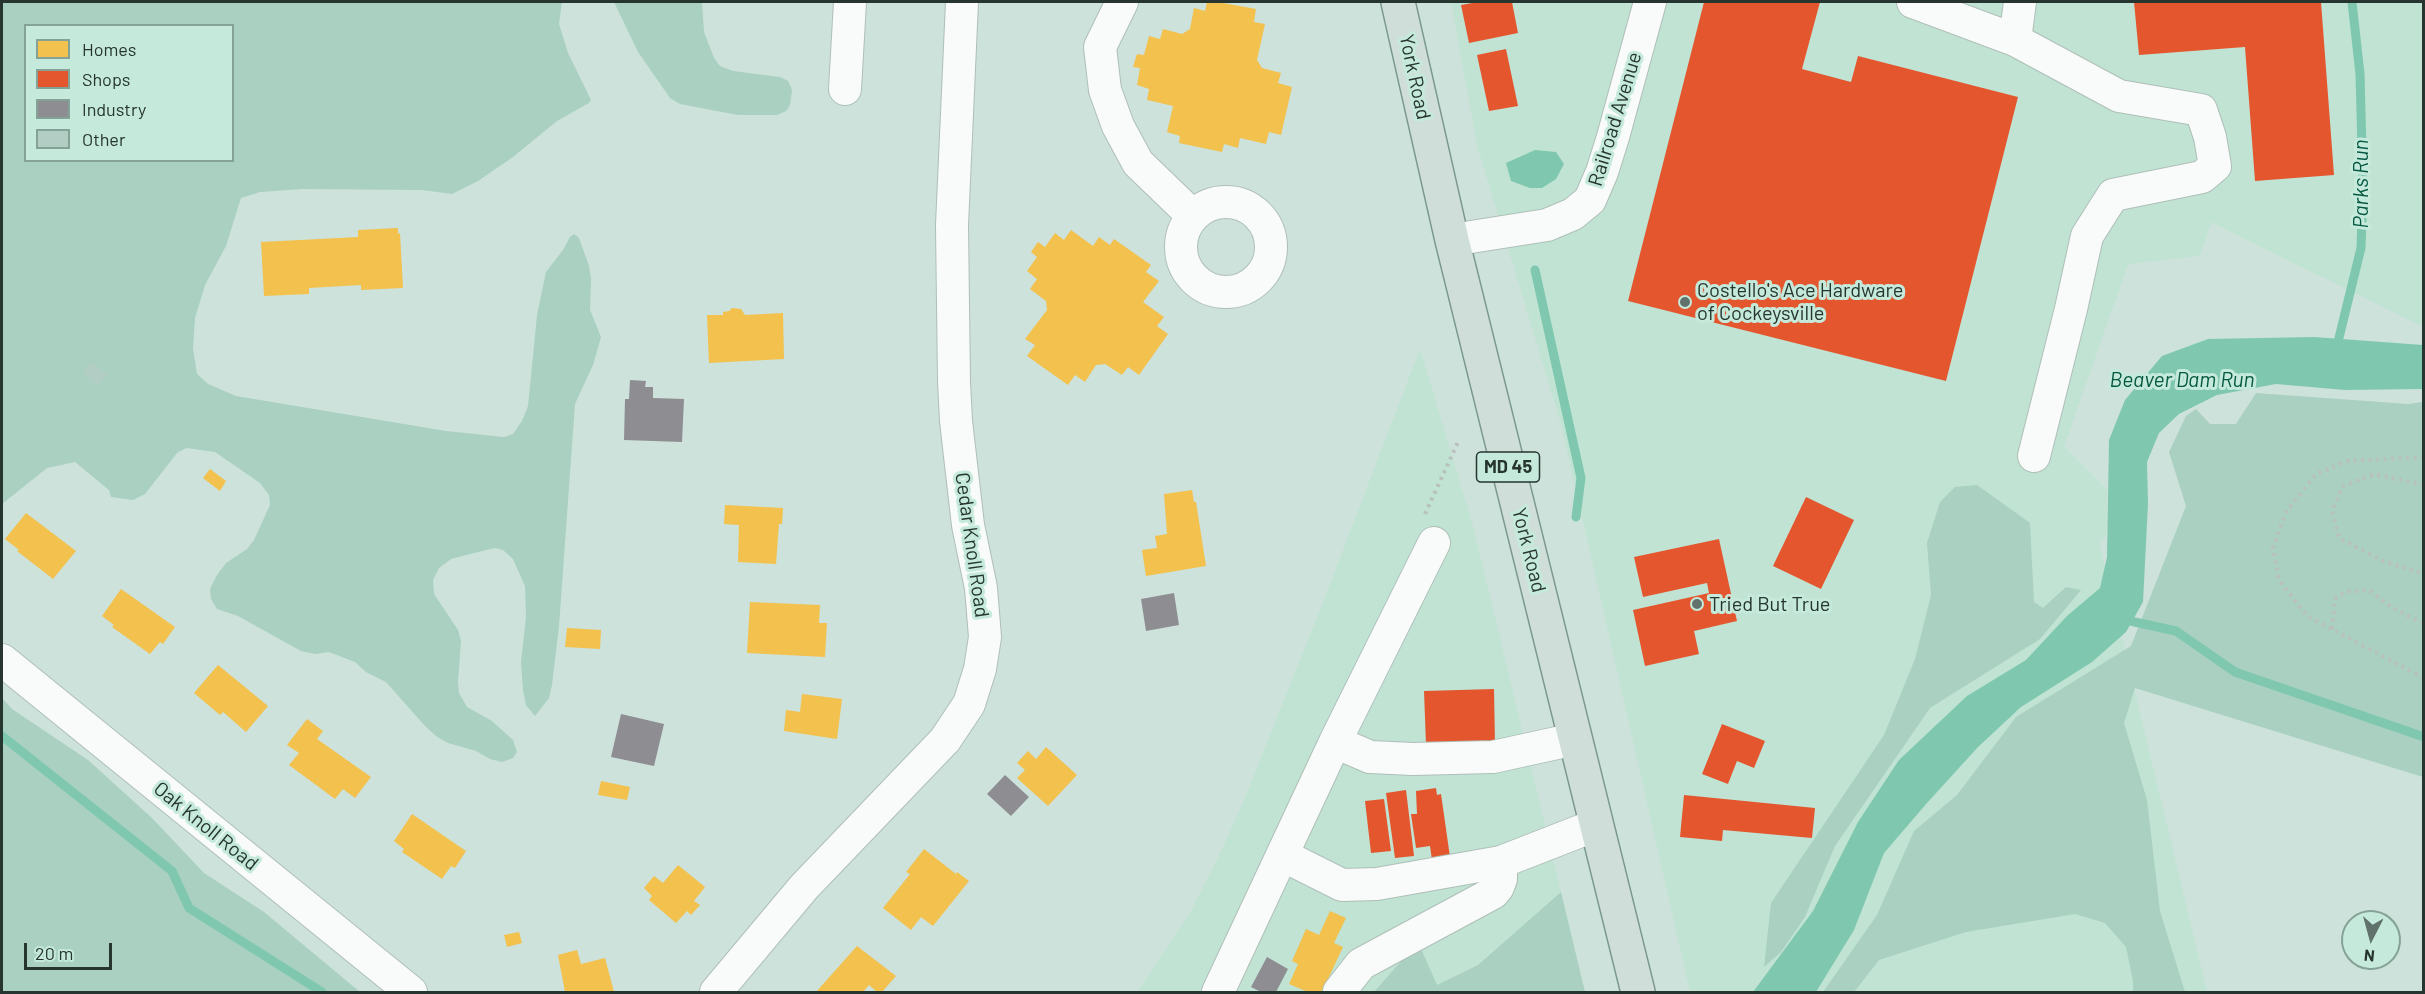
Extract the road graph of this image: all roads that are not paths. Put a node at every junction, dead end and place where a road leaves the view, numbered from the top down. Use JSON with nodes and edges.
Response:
{"nodes":[{"id":1,"x":850,"y":2,"type":"edge"},
{"id":2,"x":962,"y":2,"type":"edge"},
{"id":3,"x":1122,"y":2,"type":"edge"},
{"id":4,"x":1398,"y":2,"type":"edge"},
{"id":5,"x":1650,"y":2,"type":"edge"},
{"id":6,"x":1913,"y":2,"type":"edge"},
{"id":7,"x":2019,"y":2,"type":"edge"},
{"id":8,"x":2015,"y":40,"type":"junction"},
{"id":9,"x":845,"y":89,"type":"dead end"},
{"id":10,"x":1193,"y":216,"type":"dead end"},
{"id":11,"x":1452,"y":240,"type":"junction"},
{"id":12,"x":2034,"y":456,"type":"dead end"},
{"id":13,"x":1434,"y":543,"type":"dead end"},
{"id":14,"x":2,"y":660,"type":"edge"},
{"id":15,"x":1575,"y":739,"type":"junction"},
{"id":16,"x":1335,"y":742,"type":"junction"},
{"id":17,"x":1596,"y":825,"type":"junction"},
{"id":18,"x":1282,"y":855,"type":"junction"},
{"id":19,"x":1501,"y":862,"type":"junction"},
{"id":20,"x":411,"y":993,"type":"edge"},
{"id":21,"x":717,"y":993,"type":"edge"},
{"id":22,"x":1218,"y":993,"type":"edge"},
{"id":23,"x":1339,"y":993,"type":"edge"},
{"id":24,"x":1638,"y":993,"type":"edge"}],
"edges":[{"from":1,"to":9,"type":"street"},
{"from":2,"to":21,"type":"street","name":"Cedar Knoll Road"},
{"from":3,"to":10,"type":"street"},
{"from":4,"to":11,"type":"main road","name":"York Road","number":"MD 45"},
{"from":5,"to":11,"type":"street","name":"Railroad Avenue"},
{"from":6,"to":8,"type":"street"},
{"from":7,"to":8,"type":"street"},
{"from":8,"to":12,"type":"street"},
{"from":11,"to":15,"type":"main road","name":"York Road","number":"MD 45"},
{"from":13,"to":16,"type":"street"},
{"from":14,"to":20,"type":"street","name":"Oak Knoll Road"},
{"from":15,"to":16,"type":"street"},
{"from":15,"to":17,"type":"main road","name":"York Road","number":"MD 45"},
{"from":16,"to":18,"type":"street"},
{"from":17,"to":19,"type":"street"},
{"from":17,"to":24,"type":"main road","name":"York Road","number":"MD 45"},
{"from":18,"to":19,"type":"street"},
{"from":18,"to":22,"type":"street"},
{"from":19,"to":23,"type":"street"}]}
